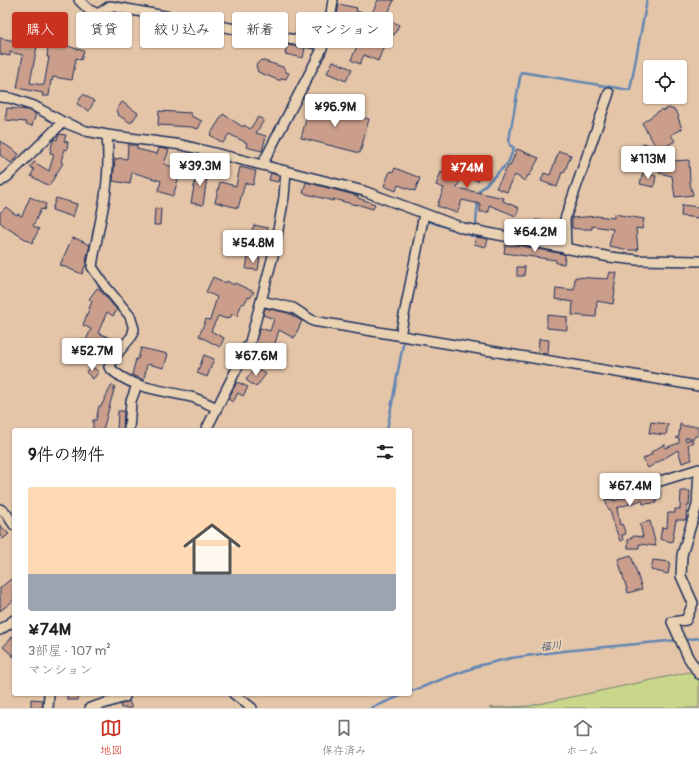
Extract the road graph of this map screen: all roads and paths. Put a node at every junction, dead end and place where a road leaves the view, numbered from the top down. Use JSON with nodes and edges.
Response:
{"nodes":[{"id":1,"x":78,"y":0,"type":"edge"},
{"id":2,"x":333,"y":0,"type":"edge"},
{"id":3,"x":331,"y":12,"type":"edge"},
{"id":4,"x":296,"y":41,"type":"edge"},
{"id":5,"x":322,"y":48,"type":"edge"},
{"id":6,"x":609,"y":92,"type":"dead end"},
{"id":7,"x":0,"y":97,"type":"edge"},
{"id":8,"x":63,"y":122,"type":"junction"},
{"id":9,"x":107,"y":135,"type":"junction"},
{"id":10,"x":262,"y":165,"type":"junction"},
{"id":11,"x":286,"y":171,"type":"junction"},
{"id":12,"x":0,"y":182,"type":"edge"},
{"id":13,"x":424,"y":214,"type":"junction"},
{"id":14,"x":566,"y":249,"type":"junction"},
{"id":15,"x":699,"y":261,"type":"edge"},
{"id":16,"x":261,"y":301,"type":"junction"},
{"id":17,"x":400,"y":336,"type":"junction"},
{"id":18,"x":137,"y":386,"type":"junction"},
{"id":19,"x":699,"y":386,"type":"edge"},
{"id":20,"x":216,"y":408,"type":"junction"},
{"id":21,"x":128,"y":428,"type":"edge"},
{"id":22,"x":207,"y":428,"type":"edge"},
{"id":23,"x":699,"y":470,"type":"edge"},
{"id":24,"x":610,"y":494,"type":"dead end"},
{"id":25,"x":7,"y":510,"type":"edge"},
{"id":26,"x":12,"y":521,"type":"edge"},
{"id":27,"x":12,"y":621,"type":"edge"},
{"id":28,"x":0,"y":630,"type":"edge"},
{"id":29,"x":699,"y":674,"type":"edge"},
{"id":30,"x":49,"y":696,"type":"edge"},
{"id":31,"x":237,"y":696,"type":"edge"},
{"id":32,"x":125,"y":697,"type":"dead end"},
{"id":33,"x":48,"y":708,"type":"edge"},
{"id":34,"x":90,"y":708,"type":"edge"},
{"id":35,"x":252,"y":708,"type":"edge"}],
"edges":[{"from":1,"to":4,"type":"street"},
{"from":2,"to":3,"type":"street"},
{"from":5,"to":10,"type":"street"},
{"from":6,"to":14,"type":"street"},
{"from":7,"to":8,"type":"street"},
{"from":8,"to":9,"type":"street"},
{"from":8,"to":12,"type":"street"},
{"from":9,"to":10,"type":"street"},
{"from":9,"to":18,"type":"street"},
{"from":10,"to":11,"type":"street"},
{"from":11,"to":13,"type":"street"},
{"from":11,"to":16,"type":"street"},
{"from":13,"to":14,"type":"street"},
{"from":13,"to":17,"type":"street"},
{"from":14,"to":15,"type":"street"},
{"from":16,"to":17,"type":"street"},
{"from":16,"to":20,"type":"street"},
{"from":17,"to":19,"type":"street"},
{"from":18,"to":20,"type":"street"},
{"from":18,"to":21,"type":"street"},
{"from":20,"to":22,"type":"street"},
{"from":23,"to":24,"type":"street"},
{"from":23,"to":29,"type":"street"},
{"from":25,"to":26,"type":"street"},
{"from":27,"to":28,"type":"street"},
{"from":30,"to":33,"type":"street"},
{"from":31,"to":35,"type":"street"},
{"from":32,"to":34,"type":"street"}]}
